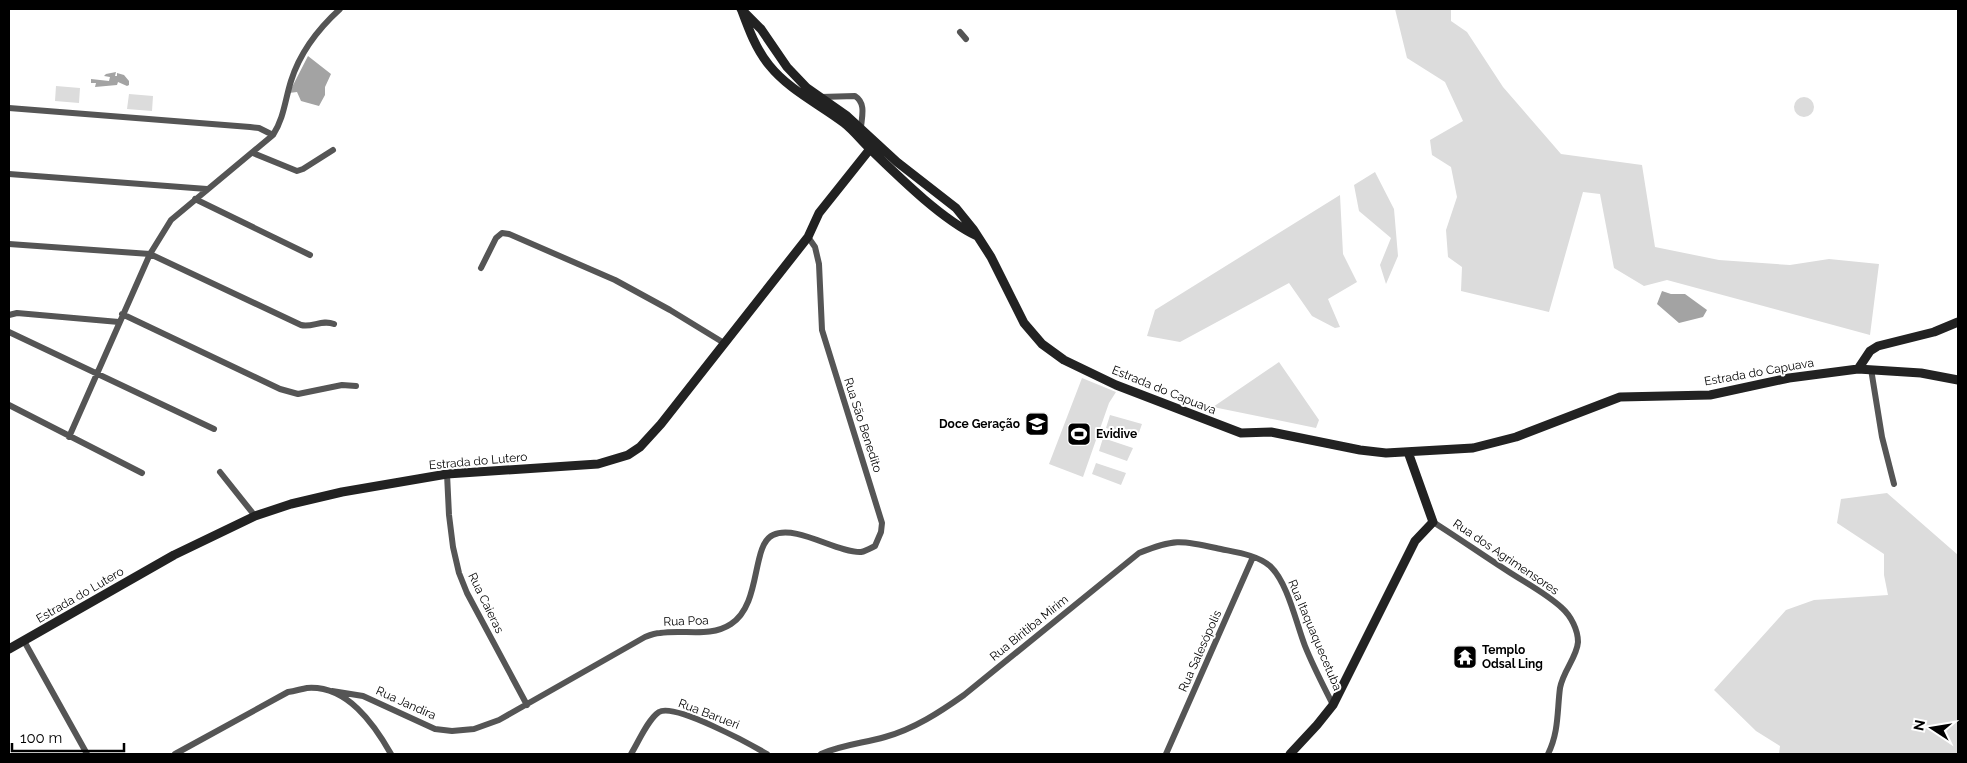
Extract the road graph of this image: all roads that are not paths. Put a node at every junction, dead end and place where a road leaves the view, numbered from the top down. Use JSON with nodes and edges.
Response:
{"nodes":[{"id":1,"x":340,"y":9,"type":"edge"},
{"id":2,"x":741,"y":9,"type":"edge"},
{"id":3,"x":960,"y":32,"type":"dead end"},
{"id":4,"x":966,"y":40,"type":"dead end"},
{"id":5,"x":779,"y":56,"type":"junction"},
{"id":6,"x":768,"y":64,"type":"junction"},
{"id":7,"x":820,"y":98,"type":"junction"},
{"id":8,"x":9,"y":108,"type":"edge"},
{"id":9,"x":861,"y":127,"type":"junction"},
{"id":10,"x":273,"y":135,"type":"junction"},
{"id":11,"x":333,"y":150,"type":"dead end"},
{"id":12,"x":872,"y":151,"type":"junction"},
{"id":13,"x":253,"y":153,"type":"junction"},
{"id":14,"x":9,"y":174,"type":"edge"},
{"id":15,"x":207,"y":189,"type":"junction"},
{"id":16,"x":195,"y":199,"type":"junction"},
{"id":17,"x":951,"y":203,"type":"junction"},
{"id":18,"x":942,"y":213,"type":"junction"},
{"id":19,"x":808,"y":236,"type":"junction"},
{"id":20,"x":978,"y":237,"type":"junction"},
{"id":21,"x":9,"y":244,"type":"edge"},
{"id":22,"x":150,"y":254,"type":"junction"},
{"id":23,"x":310,"y":255,"type":"dead end"},
{"id":24,"x":482,"y":268,"type":"dead end"},
{"id":25,"x":122,"y":314,"type":"junction"},
{"id":26,"x":9,"y":315,"type":"edge"},
{"id":27,"x":119,"y":322,"type":"junction"},
{"id":28,"x":1958,"y":322,"type":"edge"},
{"id":29,"x":334,"y":324,"type":"dead end"},
{"id":30,"x":9,"y":332,"type":"edge"},
{"id":31,"x":724,"y":342,"type":"junction"},
{"id":32,"x":1858,"y":369,"type":"junction"},
{"id":33,"x":1871,"y":369,"type":"junction"},
{"id":34,"x":96,"y":375,"type":"junction"},
{"id":35,"x":1958,"y":380,"type":"edge"},
{"id":36,"x":356,"y":386,"type":"dead end"},
{"id":37,"x":9,"y":405,"type":"edge"},
{"id":38,"x":214,"y":430,"type":"dead end"},
{"id":39,"x":68,"y":437,"type":"junction"},
{"id":40,"x":1408,"y":452,"type":"junction"},
{"id":41,"x":220,"y":472,"type":"dead end"},
{"id":42,"x":142,"y":473,"type":"dead end"},
{"id":43,"x":447,"y":474,"type":"junction"},
{"id":44,"x":1894,"y":484,"type":"dead end"},
{"id":45,"x":255,"y":516,"type":"junction"},
{"id":46,"x":1432,"y":522,"type":"junction"},
{"id":47,"x":803,"y":535,"type":"joint"},
{"id":48,"x":1253,"y":557,"type":"junction"},
{"id":49,"x":24,"y":641,"type":"junction"},
{"id":50,"x":9,"y":649,"type":"edge"},
{"id":51,"x":332,"y":691,"type":"junction"},
{"id":52,"x":363,"y":696,"type":"junction"},
{"id":53,"x":527,"y":705,"type":"junction"},
{"id":54,"x":1333,"y":705,"type":"junction"},
{"id":55,"x":359,"y":709,"type":"junction"},
{"id":56,"x":87,"y":754,"type":"edge"},
{"id":57,"x":175,"y":754,"type":"edge"},
{"id":58,"x":391,"y":754,"type":"edge"},
{"id":59,"x":631,"y":754,"type":"edge"},
{"id":60,"x":766,"y":754,"type":"edge"},
{"id":61,"x":821,"y":754,"type":"edge"},
{"id":62,"x":1166,"y":754,"type":"edge"},
{"id":63,"x":1290,"y":754,"type":"edge"},
{"id":64,"x":1548,"y":754,"type":"edge"}],
"edges":[{"from":1,"to":10,"type":"street"},
{"from":2,"to":5,"type":"main road","name":"Estrada do Capuava"},
{"from":2,"to":6,"type":"main road","name":"Estrada do Capuava"},
{"from":3,"to":4,"type":"street"},
{"from":5,"to":6,"type":"main road"},
{"from":5,"to":7,"type":"main road","name":"Estrada do Capuava"},
{"from":6,"to":12,"type":"main road","name":"Estrada do Capuava"},
{"from":7,"to":9,"type":"main road","name":"Estrada do Capuava"},
{"from":7,"to":9,"type":"street"},
{"from":8,"to":10,"type":"street"},
{"from":9,"to":17,"type":"main road","name":"Estrada do Capuava"},
{"from":10,"to":13,"type":"street"},
{"from":11,"to":13,"type":"street"},
{"from":12,"to":18,"type":"main road","name":"Estrada do Capuava"},
{"from":12,"to":19,"type":"main road","name":"Estrada do Lutero"},
{"from":13,"to":15,"type":"street"},
{"from":14,"to":15,"type":"street"},
{"from":15,"to":16,"type":"street"},
{"from":16,"to":22,"type":"street"},
{"from":16,"to":23,"type":"street"},
{"from":17,"to":18,"type":"main road"},
{"from":17,"to":20,"type":"main road","name":"Estrada do Capuava"},
{"from":18,"to":20,"type":"main road","name":"Estrada do Capuava"},
{"from":19,"to":31,"type":"main road","name":"Estrada do Lutero"},
{"from":19,"to":47,"type":"street","name":"Rua São Benedito"},
{"from":20,"to":40,"type":"main road","name":"Estrada do Capuava"},
{"from":21,"to":22,"type":"street"},
{"from":22,"to":25,"type":"street"},
{"from":22,"to":29,"type":"street"},
{"from":24,"to":31,"type":"street"},
{"from":25,"to":27,"type":"street"},
{"from":25,"to":36,"type":"street"},
{"from":26,"to":27,"type":"street"},
{"from":27,"to":34,"type":"street"},
{"from":28,"to":32,"type":"main road"},
{"from":30,"to":34,"type":"street"},
{"from":31,"to":43,"type":"main road","name":"Estrada do Lutero"},
{"from":32,"to":33,"type":"main road","name":"Estrada do Capuava"},
{"from":32,"to":40,"type":"main road","name":"Estrada do Capuava"},
{"from":33,"to":35,"type":"main road","name":"Estrada do Capuava"},
{"from":33,"to":44,"type":"street"},
{"from":34,"to":38,"type":"street"},
{"from":34,"to":39,"type":"street"},
{"from":37,"to":39,"type":"street"},
{"from":39,"to":42,"type":"street"},
{"from":40,"to":46,"type":"main road"},
{"from":41,"to":45,"type":"street"},
{"from":43,"to":45,"type":"main road","name":"Estrada do Lutero"},
{"from":43,"to":53,"type":"street","name":"Rua Caieras"},
{"from":45,"to":49,"type":"main road","name":"Estrada do Lutero"},
{"from":46,"to":54,"type":"main road"},
{"from":46,"to":64,"type":"street","name":"Rua dos Agrimensores"},
{"from":47,"to":53,"type":"street","name":"Rua Poa"},
{"from":48,"to":54,"type":"street","name":"Rua Itaquaquecetuba"},
{"from":48,"to":61,"type":"street","name":"Rua Biritiba Mirim"},
{"from":48,"to":62,"type":"street","name":"Rua Salesópolis"},
{"from":49,"to":50,"type":"main road","name":"Estrada do Lutero"},
{"from":49,"to":56,"type":"street"},
{"from":51,"to":52,"type":"street","name":"Rua Jandira"},
{"from":51,"to":55,"type":"street","name":"Rua Jandira"},
{"from":51,"to":57,"type":"street","name":"Rua Jandira"},
{"from":52,"to":53,"type":"street","name":"Rua Jandira"},
{"from":52,"to":55,"type":"street"},
{"from":54,"to":63,"type":"main road"},
{"from":55,"to":58,"type":"street","name":"Rua Jandira"},
{"from":59,"to":60,"type":"street","name":"Rua Barueri"}]}
